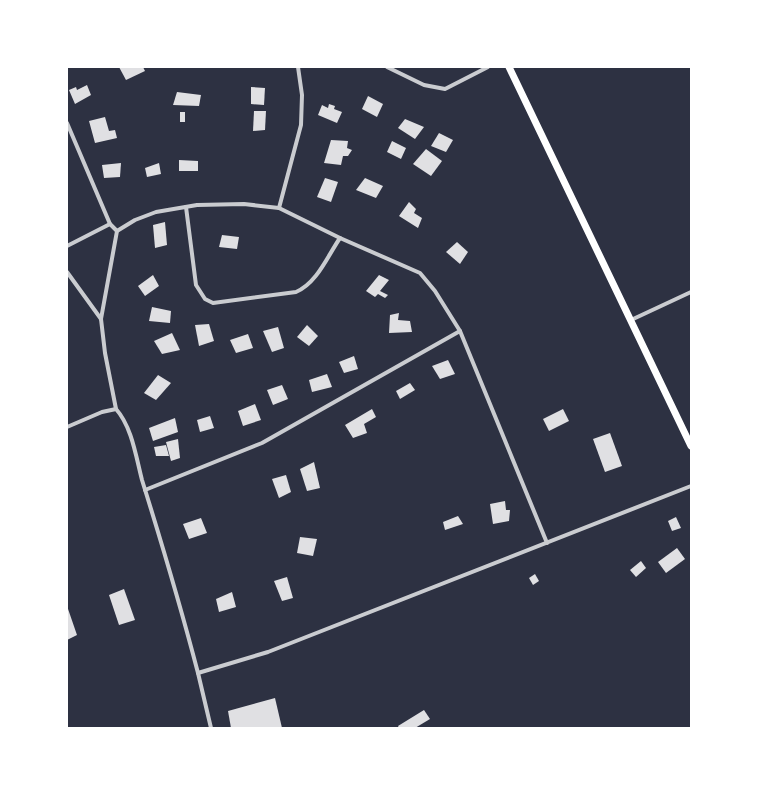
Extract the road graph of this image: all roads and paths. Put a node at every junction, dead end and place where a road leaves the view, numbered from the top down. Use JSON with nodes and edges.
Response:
{"nodes":[{"id":1,"x":298,"y":67,"type":"edge"},
{"id":2,"x":387,"y":67,"type":"edge"},
{"id":3,"x":488,"y":67,"type":"edge"},
{"id":4,"x":509,"y":67,"type":"edge"},
{"id":5,"x":67,"y":123,"type":"edge"},
{"id":6,"x":186,"y":207,"type":"junction"},
{"id":7,"x":279,"y":208,"type":"junction"},
{"id":8,"x":110,"y":224,"type":"junction"},
{"id":9,"x":117,"y":231,"type":"junction"},
{"id":10,"x":340,"y":238,"type":"junction"},
{"id":11,"x":67,"y":246,"type":"edge"},
{"id":12,"x":67,"y":272,"type":"edge"},
{"id":13,"x":691,"y":292,"type":"edge"},
{"id":14,"x":101,"y":319,"type":"junction"},
{"id":15,"x":630,"y":320,"type":"junction"},
{"id":16,"x":460,"y":331,"type":"junction"},
{"id":17,"x":116,"y":409,"type":"junction"},
{"id":18,"x":67,"y":427,"type":"edge"},
{"id":19,"x":691,"y":446,"type":"edge"},
{"id":20,"x":691,"y":486,"type":"edge"},
{"id":21,"x":145,"y":490,"type":"junction"},
{"id":22,"x":547,"y":543,"type":"junction"},
{"id":23,"x":198,"y":673,"type":"junction"},
{"id":24,"x":211,"y":728,"type":"edge"}],
"edges":[{"from":1,"to":7,"type":"street"},
{"from":2,"to":3,"type":"street"},
{"from":4,"to":15,"type":"main road"},
{"from":5,"to":8,"type":"street"},
{"from":6,"to":7,"type":"street"},
{"from":6,"to":9,"type":"street"},
{"from":6,"to":10,"type":"street"},
{"from":7,"to":10,"type":"street"},
{"from":8,"to":9,"type":"street"},
{"from":8,"to":11,"type":"street"},
{"from":9,"to":14,"type":"street"},
{"from":10,"to":16,"type":"street"},
{"from":12,"to":14,"type":"street"},
{"from":13,"to":15,"type":"street"},
{"from":14,"to":17,"type":"street"},
{"from":15,"to":19,"type":"main road"},
{"from":16,"to":21,"type":"street"},
{"from":16,"to":22,"type":"street"},
{"from":17,"to":18,"type":"street"},
{"from":17,"to":21,"type":"street"},
{"from":20,"to":22,"type":"street"},
{"from":21,"to":23,"type":"street"},
{"from":22,"to":23,"type":"street"},
{"from":23,"to":24,"type":"street"}]}
